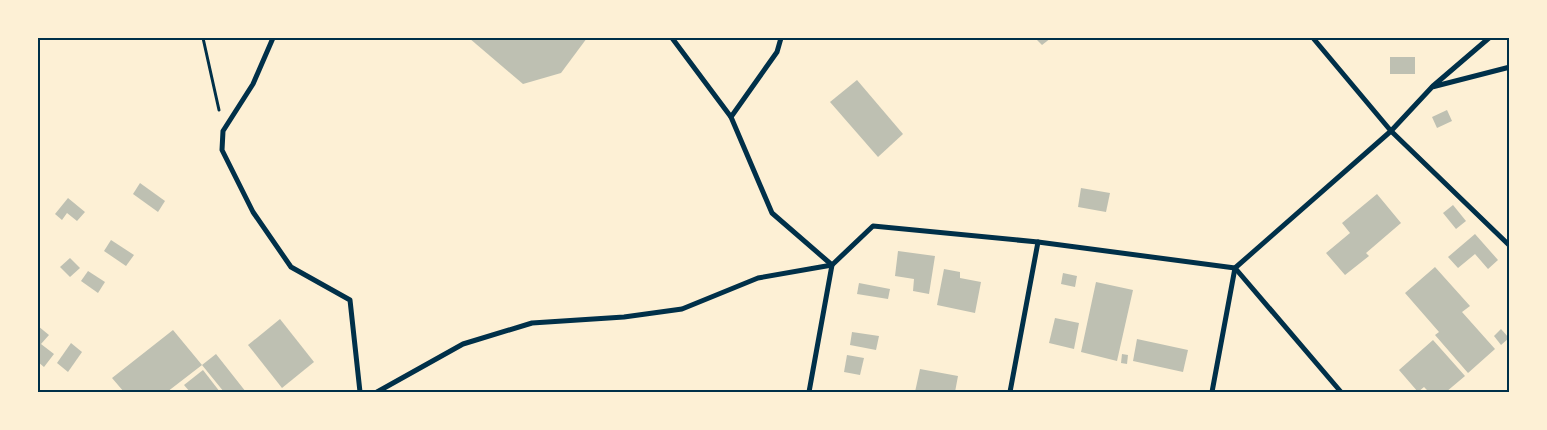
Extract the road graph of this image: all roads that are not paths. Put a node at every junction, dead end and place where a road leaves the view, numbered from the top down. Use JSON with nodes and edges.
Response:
{"nodes":[{"id":1,"x":273,"y":38,"type":"edge"},
{"id":2,"x":672,"y":38,"type":"edge"},
{"id":3,"x":781,"y":38,"type":"edge"},
{"id":4,"x":1313,"y":38,"type":"edge"},
{"id":5,"x":1489,"y":38,"type":"edge"},
{"id":6,"x":1510,"y":67,"type":"edge"},
{"id":7,"x":1432,"y":87,"type":"junction"},
{"id":8,"x":731,"y":117,"type":"junction"},
{"id":9,"x":1391,"y":131,"type":"junction"},
{"id":10,"x":1038,"y":242,"type":"junction"},
{"id":11,"x":1510,"y":246,"type":"edge"},
{"id":12,"x":832,"y":265,"type":"junction"},
{"id":13,"x":1235,"y":268,"type":"junction"},
{"id":14,"x":360,"y":392,"type":"edge"},
{"id":15,"x":377,"y":392,"type":"edge"},
{"id":16,"x":809,"y":392,"type":"edge"},
{"id":17,"x":1010,"y":392,"type":"edge"},
{"id":18,"x":1212,"y":392,"type":"edge"},
{"id":19,"x":1341,"y":392,"type":"edge"}],
"edges":[{"from":1,"to":14,"type":"street"},
{"from":2,"to":8,"type":"street"},
{"from":3,"to":8,"type":"street"},
{"from":4,"to":9,"type":"street"},
{"from":5,"to":7,"type":"street"},
{"from":6,"to":7,"type":"street"},
{"from":7,"to":9,"type":"street"},
{"from":8,"to":12,"type":"street"},
{"from":9,"to":11,"type":"street"},
{"from":9,"to":13,"type":"street"},
{"from":10,"to":12,"type":"street"},
{"from":10,"to":13,"type":"street"},
{"from":10,"to":17,"type":"street"},
{"from":12,"to":15,"type":"street"},
{"from":12,"to":16,"type":"street"},
{"from":13,"to":18,"type":"street"},
{"from":13,"to":19,"type":"street"}]}
